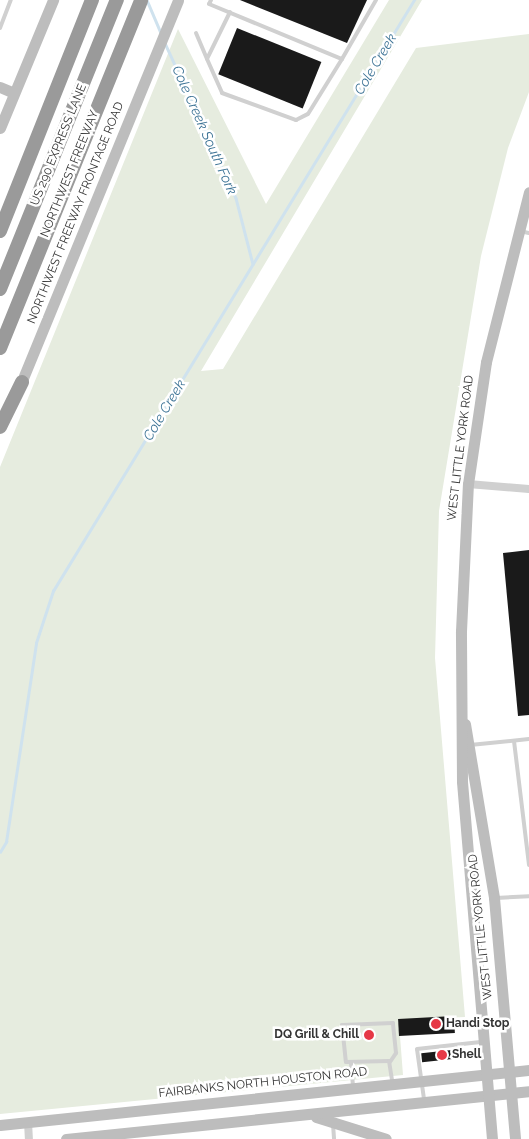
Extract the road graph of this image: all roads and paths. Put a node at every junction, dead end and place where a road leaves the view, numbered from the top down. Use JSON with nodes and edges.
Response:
{"nodes":[{"id":1,"x":11,"y":0,"type":"edge"},
{"id":2,"x":52,"y":0,"type":"edge"},
{"id":3,"x":92,"y":0,"type":"edge"},
{"id":4,"x":117,"y":0,"type":"edge"},
{"id":5,"x":178,"y":0,"type":"edge"},
{"id":6,"x":211,"y":0,"type":"edge"},
{"id":7,"x":376,"y":0,"type":"edge"},
{"id":8,"x":139,"y":6,"type":"edge"},
{"id":9,"x":230,"y":12,"type":"junction"},
{"id":10,"x":0,"y":28,"type":"edge"},
{"id":11,"x":196,"y":33,"type":"dead end"},
{"id":12,"x":207,"y":59,"type":"junction"},
{"id":13,"x":342,"y":60,"type":"junction"},
{"id":14,"x":0,"y":87,"type":"edge"},
{"id":15,"x":14,"y":93,"type":"junction"},
{"id":16,"x":3,"y":113,"type":"edge"},
{"id":17,"x":0,"y":128,"type":"edge"},
{"id":18,"x":529,"y":192,"type":"edge"},
{"id":19,"x":0,"y":231,"type":"edge"},
{"id":20,"x":523,"y":232,"type":"edge"},
{"id":21,"x":0,"y":289,"type":"edge"},
{"id":22,"x":0,"y":348,"type":"edge"},
{"id":23,"x":22,"y":382,"type":"junction"},
{"id":24,"x":0,"y":426,"type":"edge"},
{"id":25,"x":0,"y":436,"type":"edge"},
{"id":26,"x":468,"y":484,"type":"junction"},
{"id":27,"x":529,"y":489,"type":"edge"},
{"id":28,"x":462,"y":713,"type":"junction"},
{"id":29,"x":529,"y":739,"type":"edge"},
{"id":30,"x":514,"y":741,"type":"junction"},
{"id":31,"x":470,"y":745,"type":"junction"},
{"id":32,"x":529,"y":865,"type":"edge"},
{"id":33,"x":529,"y":896,"type":"edge"},
{"id":34,"x":494,"y":898,"type":"junction"},
{"id":35,"x":484,"y":1041,"type":"junction"},
{"id":36,"x":390,"y":1062,"type":"junction"},
{"id":37,"x":351,"y":1063,"type":"junction"},
{"id":38,"x":529,"y":1070,"type":"edge"},
{"id":39,"x":509,"y":1072,"type":"junction"},
{"id":40,"x":486,"y":1074,"type":"junction"},
{"id":41,"x":422,"y":1081,"type":"junction"},
{"id":42,"x":392,"y":1084,"type":"junction"},
{"id":43,"x":353,"y":1088,"type":"junction"},
{"id":44,"x":529,"y":1091,"type":"edge"},
{"id":45,"x":511,"y":1093,"type":"junction"},
{"id":46,"x":488,"y":1094,"type":"junction"},
{"id":47,"x":424,"y":1102,"type":"junction"},
{"id":48,"x":163,"y":1107,"type":"junction"},
{"id":49,"x":333,"y":1117,"type":"junction"},
{"id":50,"x":28,"y":1122,"type":"junction"},
{"id":51,"x":0,"y":1124,"type":"edge"},
{"id":52,"x":163,"y":1133,"type":"edge"},
{"id":53,"x":29,"y":1139,"type":"edge"},
{"id":54,"x":72,"y":1139,"type":"edge"},
{"id":55,"x":334,"y":1139,"type":"edge"},
{"id":56,"x":386,"y":1139,"type":"edge"},
{"id":57,"x":492,"y":1139,"type":"edge"},
{"id":58,"x":515,"y":1139,"type":"edge"}],
"edges":[{"from":1,"to":10,"type":"lane"},
{"from":2,"to":15,"type":"main road"},
{"from":3,"to":19,"type":"highway"},
{"from":4,"to":21,"type":"highway","name":"US 290 EXPRESS LANE"},
{"from":5,"to":23,"type":"main road","name":"NORTHWEST FREEWAY FRONTAGE ROAD"},
{"from":6,"to":9,"type":"lane"},
{"from":7,"to":13,"type":"lane"},
{"from":8,"to":22,"type":"highway","name":"NORTHWEST FREEWAY"},
{"from":9,"to":12,"type":"lane"},
{"from":9,"to":13,"type":"lane"},
{"from":11,"to":12,"type":"lane"},
{"from":12,"to":13,"type":"lane"},
{"from":14,"to":15,"type":"main road"},
{"from":15,"to":16,"type":"main road"},
{"from":16,"to":17,"type":"main road"},
{"from":18,"to":20,"type":"main road","name":"WEST LITTLE YORK ROAD"},
{"from":20,"to":26,"type":"main road","name":"WEST LITTLE YORK ROAD"},
{"from":23,"to":24,"type":"highway"},
{"from":23,"to":25,"type":"main road","name":"NORTHWEST FREEWAY FRONTAGE ROAD"},
{"from":26,"to":27,"type":"street"},
{"from":26,"to":28,"type":"main road","name":"WEST LITTLE YORK ROAD"},
{"from":28,"to":31,"type":"main road","name":"WEST LITTLE YORK ROAD"},
{"from":28,"to":35,"type":"main road","name":"WEST LITTLE YORK ROAD"},
{"from":29,"to":30,"type":"lane"},
{"from":30,"to":31,"type":"lane"},
{"from":30,"to":32,"type":"lane"},
{"from":31,"to":34,"type":"main road","name":"WEST LITTLE YORK ROAD"},
{"from":33,"to":34,"type":"lane"},
{"from":34,"to":39,"type":"main road","name":"WEST LITTLE YORK ROAD"},
{"from":35,"to":40,"type":"main road","name":"WEST LITTLE YORK ROAD"},
{"from":35,"to":41,"type":"lane"},
{"from":36,"to":37,"type":"lane"},
{"from":36,"to":37,"type":"lane"},
{"from":36,"to":42,"type":"lane"},
{"from":37,"to":43,"type":"lane"},
{"from":38,"to":39,"type":"main road","name":"FAIRBANKS NORTH HOUSTON ROAD"},
{"from":39,"to":40,"type":"main road","name":"FAIRBANKS NORTH HOUSTON ROAD"},
{"from":39,"to":45,"type":"main road","name":"WEST LITTLE YORK ROAD"},
{"from":40,"to":41,"type":"main road","name":"FAIRBANKS NORTH HOUSTON ROAD"},
{"from":40,"to":46,"type":"main road","name":"WEST LITTLE YORK ROAD"},
{"from":41,"to":42,"type":"main road","name":"FAIRBANKS NORTH HOUSTON ROAD"},
{"from":41,"to":47,"type":"lane"},
{"from":42,"to":43,"type":"main road","name":"FAIRBANKS NORTH HOUSTON ROAD"},
{"from":43,"to":48,"type":"main road","name":"FAIRBANKS NORTH HOUSTON ROAD"},
{"from":44,"to":45,"type":"main road"},
{"from":45,"to":46,"type":"main road"},
{"from":45,"to":58,"type":"main road","name":"WEST LITTLE YORK ROAD"},
{"from":46,"to":47,"type":"main road"},
{"from":46,"to":57,"type":"main road","name":"WEST LITTLE YORK ROAD"},
{"from":47,"to":49,"type":"main road"},
{"from":48,"to":50,"type":"main road","name":"FAIRBANKS NORTH HOUSTON ROAD"},
{"from":48,"to":52,"type":"main road"},
{"from":49,"to":52,"type":"main road"},
{"from":49,"to":55,"type":"lane"},
{"from":49,"to":56,"type":"main road"},
{"from":50,"to":51,"type":"main road","name":"FAIRBANKS NORTH HOUSTON ROAD"},
{"from":50,"to":53,"type":"street"},
{"from":52,"to":54,"type":"main road"}]}
